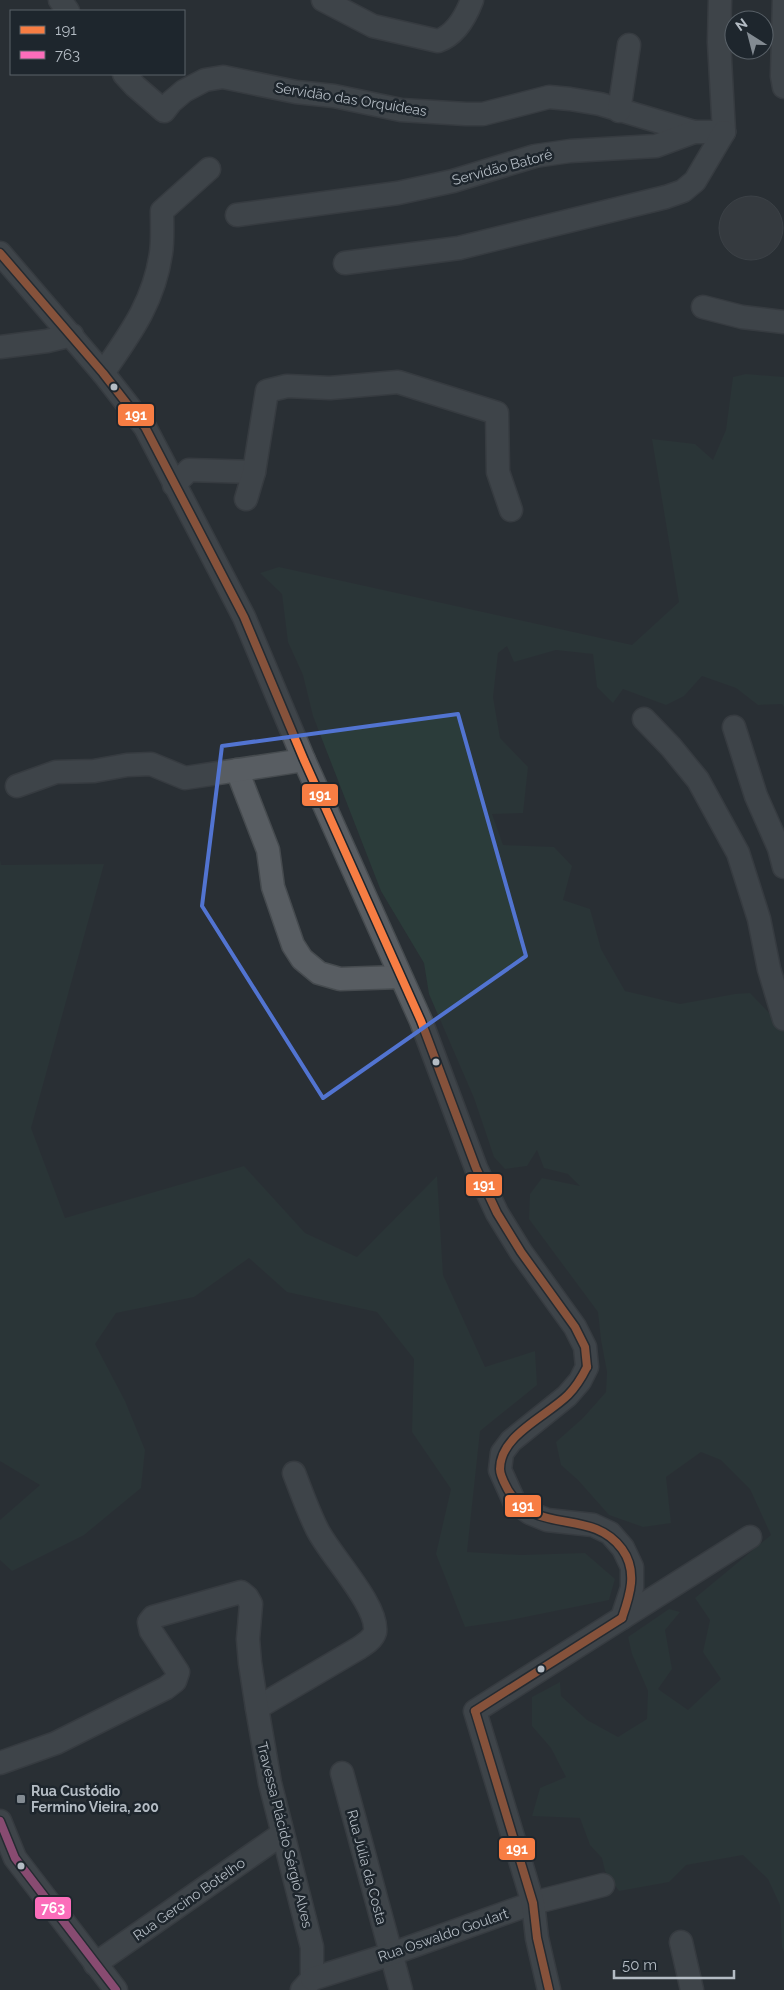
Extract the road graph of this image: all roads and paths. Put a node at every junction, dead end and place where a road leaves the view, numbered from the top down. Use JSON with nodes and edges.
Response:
{"nodes":[{"id":1,"x":323,"y":0,"type":"edge"},
{"id":2,"x":472,"y":0,"type":"edge"},
{"id":3,"x":720,"y":0,"type":"edge"},
{"id":4,"x":784,"y":0,"type":"edge"},
{"id":5,"x":629,"y":45,"type":"dead end"},
{"id":6,"x":125,"y":75,"type":"edge"},
{"id":7,"x":783,"y":80,"type":"edge"},
{"id":8,"x":619,"y":111,"type":"junction"},
{"id":9,"x":694,"y":132,"type":"junction"},
{"id":10,"x":724,"y":132,"type":"junction"},
{"id":11,"x":210,"y":169,"type":"dead end"},
{"id":12,"x":237,"y":214,"type":"dead end"},
{"id":13,"x":0,"y":253,"type":"edge"},
{"id":14,"x":345,"y":262,"type":"dead end"},
{"id":15,"x":703,"y":307,"type":"dead end"},
{"id":16,"x":784,"y":322,"type":"edge"},
{"id":17,"x":72,"y":335,"type":"junction"},
{"id":18,"x":0,"y":347,"type":"edge"},
{"id":19,"x":103,"y":372,"type":"junction"},
{"id":20,"x":254,"y":472,"type":"junction"},
{"id":21,"x":174,"y":484,"type":"junction"},
{"id":22,"x":246,"y":499,"type":"dead end"},
{"id":23,"x":511,"y":510,"type":"dead end"},
{"id":24,"x":644,"y":719,"type":"dead end"},
{"id":25,"x":734,"y":727,"type":"dead end"},
{"id":26,"x":304,"y":760,"type":"junction"},
{"id":27,"x":237,"y":770,"type":"junction"},
{"id":28,"x":17,"y":786,"type":"dead end"},
{"id":29,"x":784,"y":867,"type":"edge"},
{"id":30,"x":400,"y":977,"type":"junction"},
{"id":31,"x":784,"y":1016,"type":"edge"},
{"id":32,"x":294,"y":1473,"type":"dead end"},
{"id":33,"x":750,"y":1537,"type":"dead end"},
{"id":34,"x":622,"y":1618,"type":"junction"},
{"id":35,"x":257,"y":1708,"type":"junction"},
{"id":36,"x":0,"y":1763,"type":"edge"},
{"id":37,"x":342,"y":1773,"type":"dead end"},
{"id":38,"x":0,"y":1821,"type":"edge"},
{"id":39,"x":282,"y":1834,"type":"junction"},
{"id":40,"x":7,"y":1862,"type":"edge"},
{"id":41,"x":603,"y":1885,"type":"dead end"},
{"id":42,"x":533,"y":1903,"type":"junction"},
{"id":43,"x":681,"y":1942,"type":"dead end"},
{"id":44,"x":391,"y":1954,"type":"junction"},
{"id":45,"x":95,"y":1964,"type":"junction"},
{"id":46,"x":307,"y":1985,"type":"edge"},
{"id":47,"x":116,"y":1990,"type":"edge"},
{"id":48,"x":401,"y":1990,"type":"edge"},
{"id":49,"x":549,"y":1990,"type":"edge"},
{"id":50,"x":692,"y":1990,"type":"edge"}],
"edges":[{"from":1,"to":2,"type":"street"},
{"from":3,"to":10,"type":"street"},
{"from":4,"to":7,"type":"street"},
{"from":5,"to":8,"type":"street"},
{"from":6,"to":8,"type":"street","name":"Servidão das Orquídeas"},
{"from":8,"to":9,"type":"street","name":"Servidão das Orquídeas"},
{"from":9,"to":10,"type":"street","name":"Servidão Batoré"},
{"from":9,"to":12,"type":"street","name":"Servidão Batoré"},
{"from":10,"to":14,"type":"street"},
{"from":11,"to":19,"type":"street"},
{"from":13,"to":17,"type":"street"},
{"from":15,"to":16,"type":"street"},
{"from":17,"to":18,"type":"street"},
{"from":17,"to":19,"type":"street"},
{"from":19,"to":21,"type":"street"},
{"from":20,"to":21,"type":"street"},
{"from":20,"to":22,"type":"street"},
{"from":20,"to":23,"type":"street"},
{"from":21,"to":26,"type":"street"},
{"from":24,"to":31,"type":"street"},
{"from":25,"to":29,"type":"street"},
{"from":26,"to":27,"type":"street"},
{"from":26,"to":30,"type":"street"},
{"from":27,"to":28,"type":"street"},
{"from":27,"to":30,"type":"street"},
{"from":30,"to":34,"type":"street"},
{"from":32,"to":35,"type":"street"},
{"from":33,"to":34,"type":"street"},
{"from":34,"to":42,"type":"street"},
{"from":35,"to":36,"type":"street","name":"Travessa Plácido Sérgio Alves"},
{"from":35,"to":39,"type":"street","name":"Travessa Plácido Sérgio Alves"},
{"from":37,"to":44,"type":"street","name":"Rua Júlia da Costa"},
{"from":38,"to":40,"type":"street"},
{"from":39,"to":45,"type":"street","name":"Rua Gercino Botelho"},
{"from":39,"to":46,"type":"street","name":"Travessa Plácido Sérgio Alves"},
{"from":40,"to":45,"type":"street"},
{"from":41,"to":42,"type":"street","name":"Rua Oswaldo Goulart"},
{"from":42,"to":44,"type":"street","name":"Rua Oswaldo Goulart"},
{"from":42,"to":49,"type":"street"},
{"from":43,"to":50,"type":"street"},
{"from":44,"to":46,"type":"street","name":"Rua Oswaldo Goulart"},
{"from":44,"to":48,"type":"street","name":"Rua Júlia da Costa"},
{"from":45,"to":47,"type":"street"}]}
